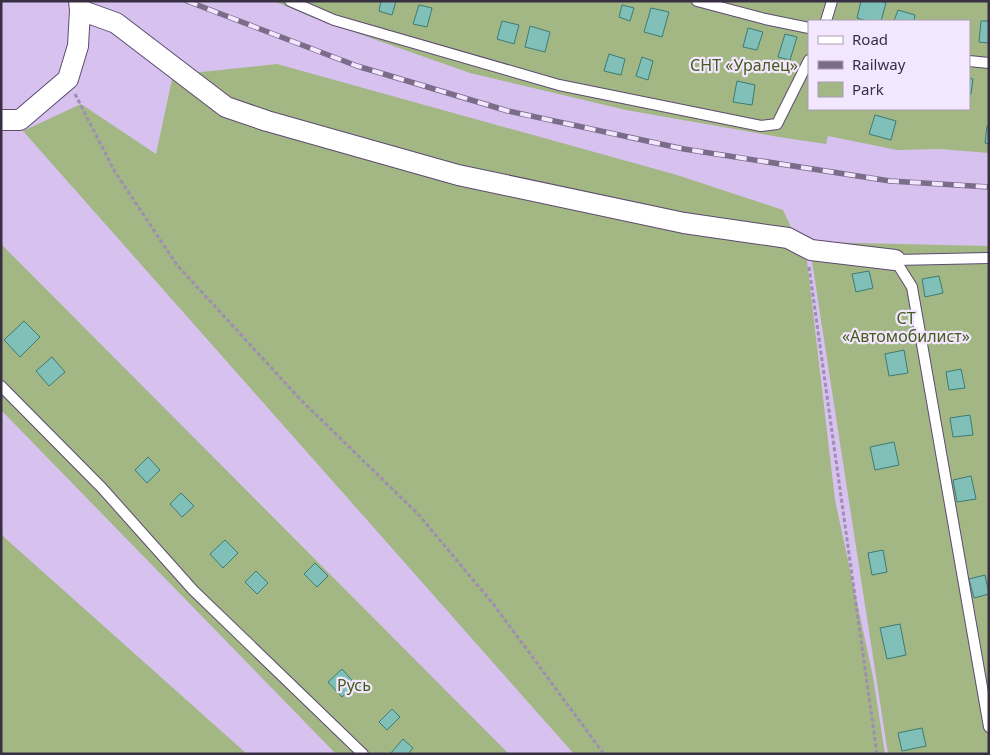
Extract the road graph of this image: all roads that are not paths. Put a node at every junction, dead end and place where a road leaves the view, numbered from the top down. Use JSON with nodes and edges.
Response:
{"nodes":[{"id":1,"x":290,"y":1,"type":"edge"},
{"id":2,"x":697,"y":1,"type":"edge"},
{"id":3,"x":832,"y":1,"type":"edge"},
{"id":4,"x":80,"y":6,"type":"edge"},
{"id":5,"x":826,"y":20,"type":"edge"},
{"id":6,"x":808,"y":28,"type":"edge"},
{"id":7,"x":970,"y":60,"type":"edge"},
{"id":8,"x":808,"y":62,"type":"edge"},
{"id":9,"x":989,"y":63,"type":"edge"},
{"id":10,"x":1,"y":120,"type":"edge"},
{"id":11,"x":989,"y":258,"type":"edge"},
{"id":12,"x":895,"y":260,"type":"junction"},
{"id":13,"x":1,"y":386,"type":"edge"},
{"id":14,"x":987,"y":700,"type":"edge"},
{"id":15,"x":989,"y":727,"type":"edge"},
{"id":16,"x":363,"y":754,"type":"edge"}],
"edges":[{"from":1,"to":8,"type":"lane"},
{"from":2,"to":6,"type":"lane"},
{"from":3,"to":5,"type":"lane"},
{"from":4,"to":10,"type":"street"},
{"from":4,"to":12,"type":"street"},
{"from":7,"to":9,"type":"lane"},
{"from":11,"to":12,"type":"lane"},
{"from":12,"to":14,"type":"lane"},
{"from":13,"to":16,"type":"lane"},
{"from":14,"to":15,"type":"lane"}]}
